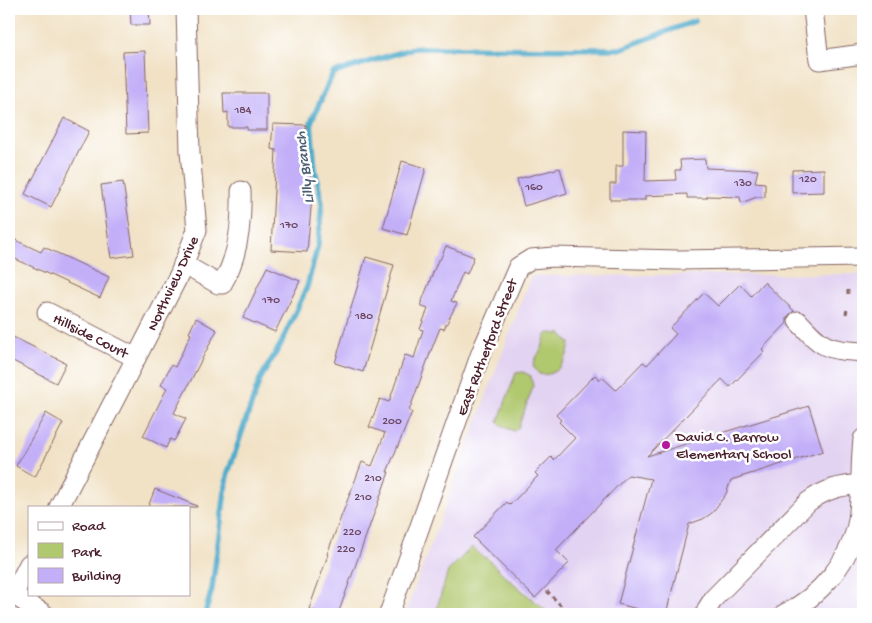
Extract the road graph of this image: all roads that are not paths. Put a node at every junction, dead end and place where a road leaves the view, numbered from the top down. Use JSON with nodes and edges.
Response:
{"nodes":[{"id":1,"x":186,"y":9,"type":"edge"},
{"id":2,"x":813,"y":9,"type":"edge"},
{"id":3,"x":863,"y":54,"type":"edge"},
{"id":4,"x":241,"y":192,"type":"dead end"},
{"id":5,"x":863,"y":257,"type":"edge"},
{"id":6,"x":183,"y":264,"type":"junction"},
{"id":7,"x":46,"y":312,"type":"dead end"},
{"id":8,"x":798,"y":321,"type":"dead end"},
{"id":9,"x":863,"y":352,"type":"edge"},
{"id":10,"x":136,"y":358,"type":"junction"},
{"id":11,"x":863,"y":439,"type":"edge"},
{"id":12,"x":861,"y":484,"type":"junction"},
{"id":13,"x":60,"y":506,"type":"edge"},
{"id":14,"x":28,"y":566,"type":"edge"},
{"id":15,"x":11,"y":594,"type":"edge"},
{"id":16,"x":44,"y":614,"type":"edge"},
{"id":17,"x":389,"y":614,"type":"edge"},
{"id":18,"x":706,"y":614,"type":"edge"},
{"id":19,"x":784,"y":614,"type":"edge"}],
"edges":[{"from":1,"to":6,"type":"street","name":"Northview Drive"},
{"from":2,"to":3,"type":"street"},
{"from":4,"to":6,"type":"street"},
{"from":5,"to":17,"type":"street","name":"East Rutherford Street"},
{"from":6,"to":10,"type":"street","name":"Northview Drive"},
{"from":7,"to":10,"type":"street","name":"Hillside Court"},
{"from":8,"to":9,"type":"street"},
{"from":10,"to":13,"type":"street","name":"Northview Drive"},
{"from":11,"to":12,"type":"street"},
{"from":12,"to":18,"type":"street"},
{"from":12,"to":19,"type":"street"},
{"from":14,"to":15,"type":"street"},
{"from":15,"to":16,"type":"street"}]}
